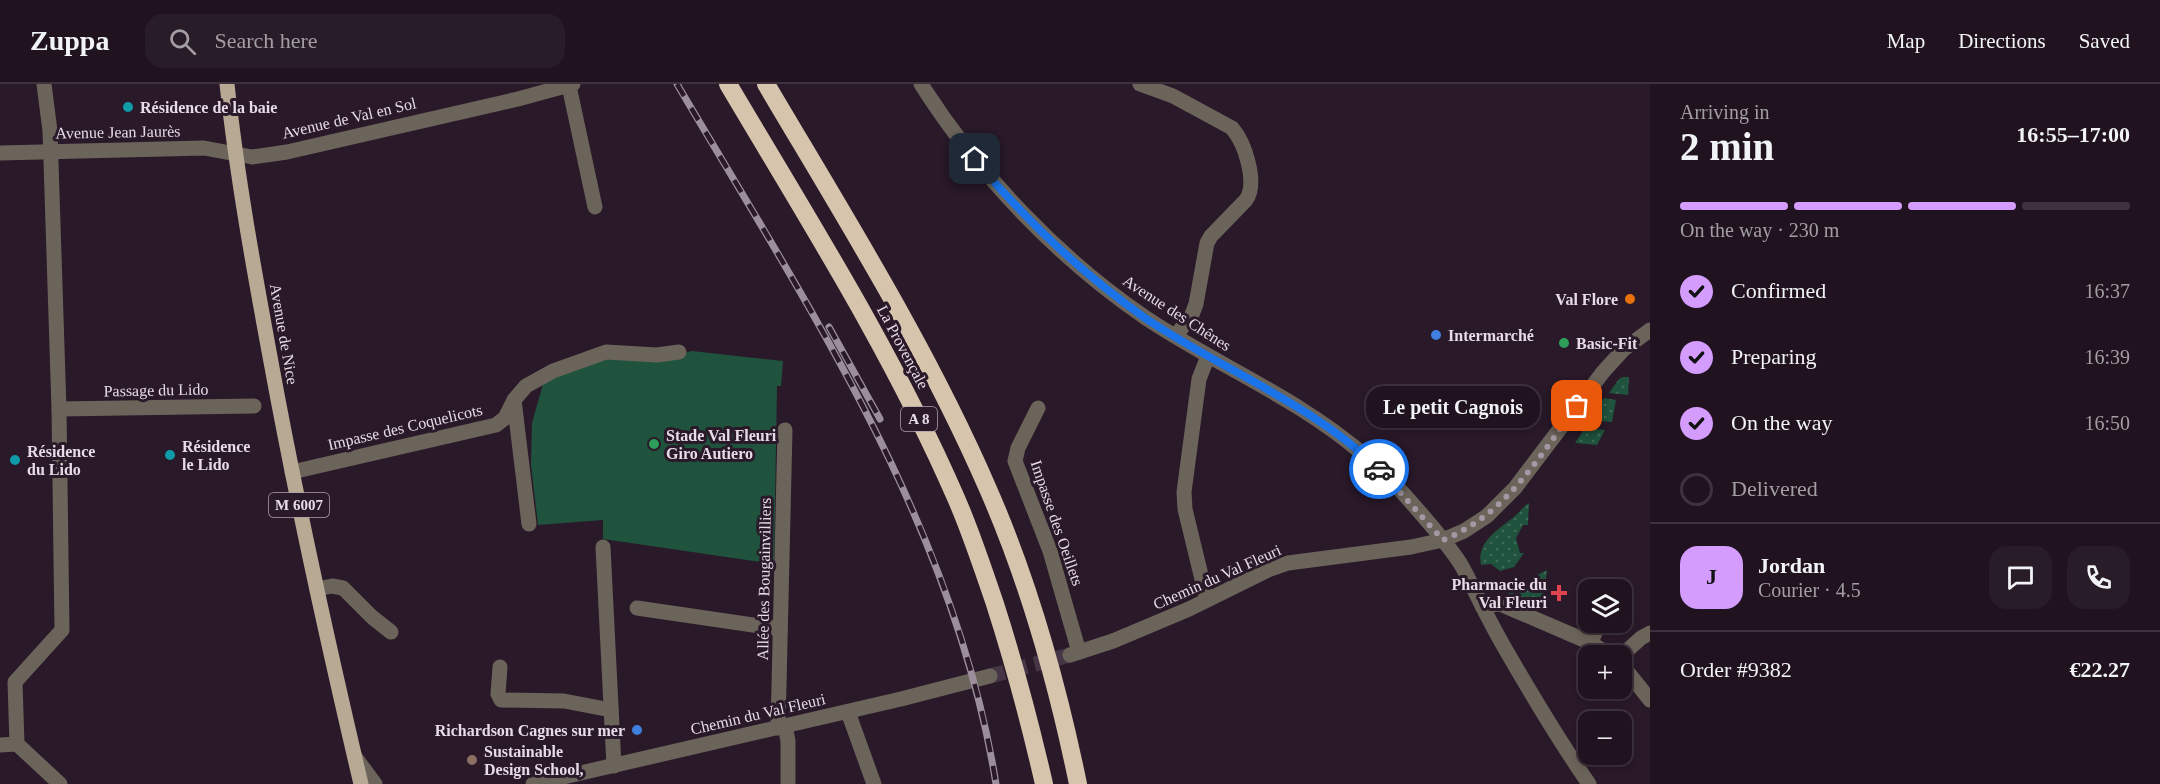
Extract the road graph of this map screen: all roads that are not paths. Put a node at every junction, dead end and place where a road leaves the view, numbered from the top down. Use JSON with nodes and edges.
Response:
{"nodes":[{"id":1,"x":44,"y":84,"type":"edge"},
{"id":2,"x":227,"y":84,"type":"edge"},
{"id":3,"x":728,"y":84,"type":"edge"},
{"id":4,"x":766,"y":84,"type":"edge"},
{"id":5,"x":921,"y":84,"type":"edge"},
{"id":6,"x":1140,"y":84,"type":"edge"},
{"id":7,"x":571,"y":85,"type":"edge"},
{"id":8,"x":540,"y":88,"type":"edge"},
{"id":9,"x":51,"y":151,"type":"junction"},
{"id":10,"x":0,"y":153,"type":"edge"},
{"id":11,"x":235,"y":154,"type":"junction"},
{"id":12,"x":595,"y":207,"type":"dead end"},
{"id":13,"x":1650,"y":330,"type":"edge"},
{"id":14,"x":1175,"y":336,"type":"junction"},
{"id":15,"x":679,"y":352,"type":"dead end"},
{"id":16,"x":1208,"y":356,"type":"junction"},
{"id":17,"x":514,"y":400,"type":"junction"},
{"id":18,"x":254,"y":406,"type":"dead end"},
{"id":19,"x":1038,"y":408,"type":"dead end"},
{"id":20,"x":59,"y":409,"type":"junction"},
{"id":21,"x":785,"y":430,"type":"dead end"},
{"id":22,"x":292,"y":472,"type":"junction"},
{"id":23,"x":529,"y":524,"type":"dead end"},
{"id":24,"x":1443,"y":540,"type":"junction"},
{"id":25,"x":603,"y":547,"type":"dead end"},
{"id":26,"x":317,"y":589,"type":"junction"},
{"id":27,"x":1207,"y":600,"type":"junction"},
{"id":28,"x":1482,"y":606,"type":"junction"},
{"id":29,"x":637,"y":608,"type":"dead end"},
{"id":30,"x":780,"y":629,"type":"junction"},
{"id":31,"x":391,"y":632,"type":"dead end"},
{"id":32,"x":1595,"y":633,"type":"edge"},
{"id":33,"x":1650,"y":633,"type":"edge"},
{"id":34,"x":1591,"y":642,"type":"junction"},
{"id":35,"x":1595,"y":645,"type":"edge"},
{"id":36,"x":1632,"y":646,"type":"edge"},
{"id":37,"x":1074,"y":653,"type":"joint"},
{"id":38,"x":500,"y":667,"type":"dead end"},
{"id":39,"x":990,"y":676,"type":"tunnel mouth"},
{"id":40,"x":1632,"y":678,"type":"edge"},
{"id":41,"x":1650,"y":700,"type":"edge"},
{"id":42,"x":611,"y":710,"type":"junction"},
{"id":43,"x":848,"y":712,"type":"junction"},
{"id":44,"x":782,"y":727,"type":"junction"},
{"id":45,"x":17,"y":744,"type":"junction"},
{"id":46,"x":0,"y":745,"type":"edge"},
{"id":47,"x":355,"y":757,"type":"junction"},
{"id":48,"x":614,"y":766,"type":"junction"},
{"id":49,"x":60,"y":784,"type":"edge"},
{"id":50,"x":361,"y":784,"type":"edge"},
{"id":51,"x":375,"y":784,"type":"edge"},
{"id":52,"x":533,"y":784,"type":"edge"},
{"id":53,"x":788,"y":784,"type":"edge"},
{"id":54,"x":874,"y":784,"type":"edge"},
{"id":55,"x":1044,"y":784,"type":"edge"},
{"id":56,"x":1078,"y":784,"type":"edge"},
{"id":57,"x":1589,"y":784,"type":"edge"}],
"edges":[{"from":1,"to":9,"type":"street"},
{"from":2,"to":11,"type":"main road","name":"Avenue de Nice","number":"M 6007"},
{"from":3,"to":55,"type":"highway","name":"La Provençale","number":"A 8"},
{"from":4,"to":56,"type":"highway","name":"La Provençale","number":"A 8"},
{"from":5,"to":14,"type":"street","name":"Avenue des Chênes"},
{"from":6,"to":14,"type":"street"},
{"from":7,"to":8,"type":"street","name":"Avenue de Val en Sol"},
{"from":7,"to":12,"type":"street"},
{"from":8,"to":11,"type":"street","name":"Avenue de Val en Sol"},
{"from":9,"to":10,"type":"street","name":"Avenue Jean Jaurès"},
{"from":9,"to":11,"type":"street","name":"Avenue Jean Jaurès"},
{"from":9,"to":20,"type":"street"},
{"from":11,"to":22,"type":"main road","name":"Avenue de Nice","number":"M 6007"},
{"from":13,"to":24,"type":"street","name":"Chemin du Val Fleuri"},
{"from":14,"to":16,"type":"street","name":"Avenue des Chênes"},
{"from":15,"to":17,"type":"street","name":"Impasse des Coquelicots"},
{"from":16,"to":24,"type":"street","name":"Avenue des Chênes"},
{"from":16,"to":27,"type":"street"},
{"from":17,"to":22,"type":"street","name":"Impasse des Coquelicots"},
{"from":17,"to":23,"type":"street"},
{"from":18,"to":20,"type":"street","name":"Passage du Lido"},
{"from":19,"to":37,"type":"street","name":"Impasse des Oeillets"},
{"from":20,"to":45,"type":"street"},
{"from":21,"to":30,"type":"street","name":"Allée des Bougainvilliers"},
{"from":22,"to":26,"type":"main road","name":"Avenue de Nice","number":"M 6007"},
{"from":24,"to":27,"type":"street","name":"Chemin du Val Fleuri"},
{"from":24,"to":28,"type":"street","name":"Avenue des Chênes"},
{"from":25,"to":42,"type":"street"},
{"from":26,"to":31,"type":"street"},
{"from":26,"to":47,"type":"main road","name":"Avenue de Nice","number":"M 6007"},
{"from":27,"to":37,"type":"street","name":"Chemin du Val Fleuri"},
{"from":28,"to":34,"type":"street"},
{"from":28,"to":57,"type":"street","name":"Avenue des Chênes"},
{"from":29,"to":30,"type":"street"},
{"from":30,"to":44,"type":"street","name":"Allée des Bougainvilliers"},
{"from":32,"to":34,"type":"street"},
{"from":33,"to":36,"type":"street"},
{"from":34,"to":35,"type":"street"},
{"from":38,"to":42,"type":"street"},
{"from":39,"to":43,"type":"street","name":"Chemin du Val Fleuri"},
{"from":40,"to":41,"type":"street"},
{"from":42,"to":48,"type":"street"},
{"from":43,"to":44,"type":"street","name":"Chemin du Val Fleuri"},
{"from":43,"to":54,"type":"street"},
{"from":44,"to":48,"type":"street","name":"Chemin du Val Fleuri"},
{"from":44,"to":53,"type":"street","name":"Allée des Bougainvilliers"},
{"from":45,"to":46,"type":"street"},
{"from":45,"to":49,"type":"street"},
{"from":47,"to":50,"type":"main road","name":"Avenue de Nice","number":"M 6007"},
{"from":47,"to":51,"type":"street"},
{"from":48,"to":52,"type":"street","name":"Chemin du Val Fleuri"}]}
